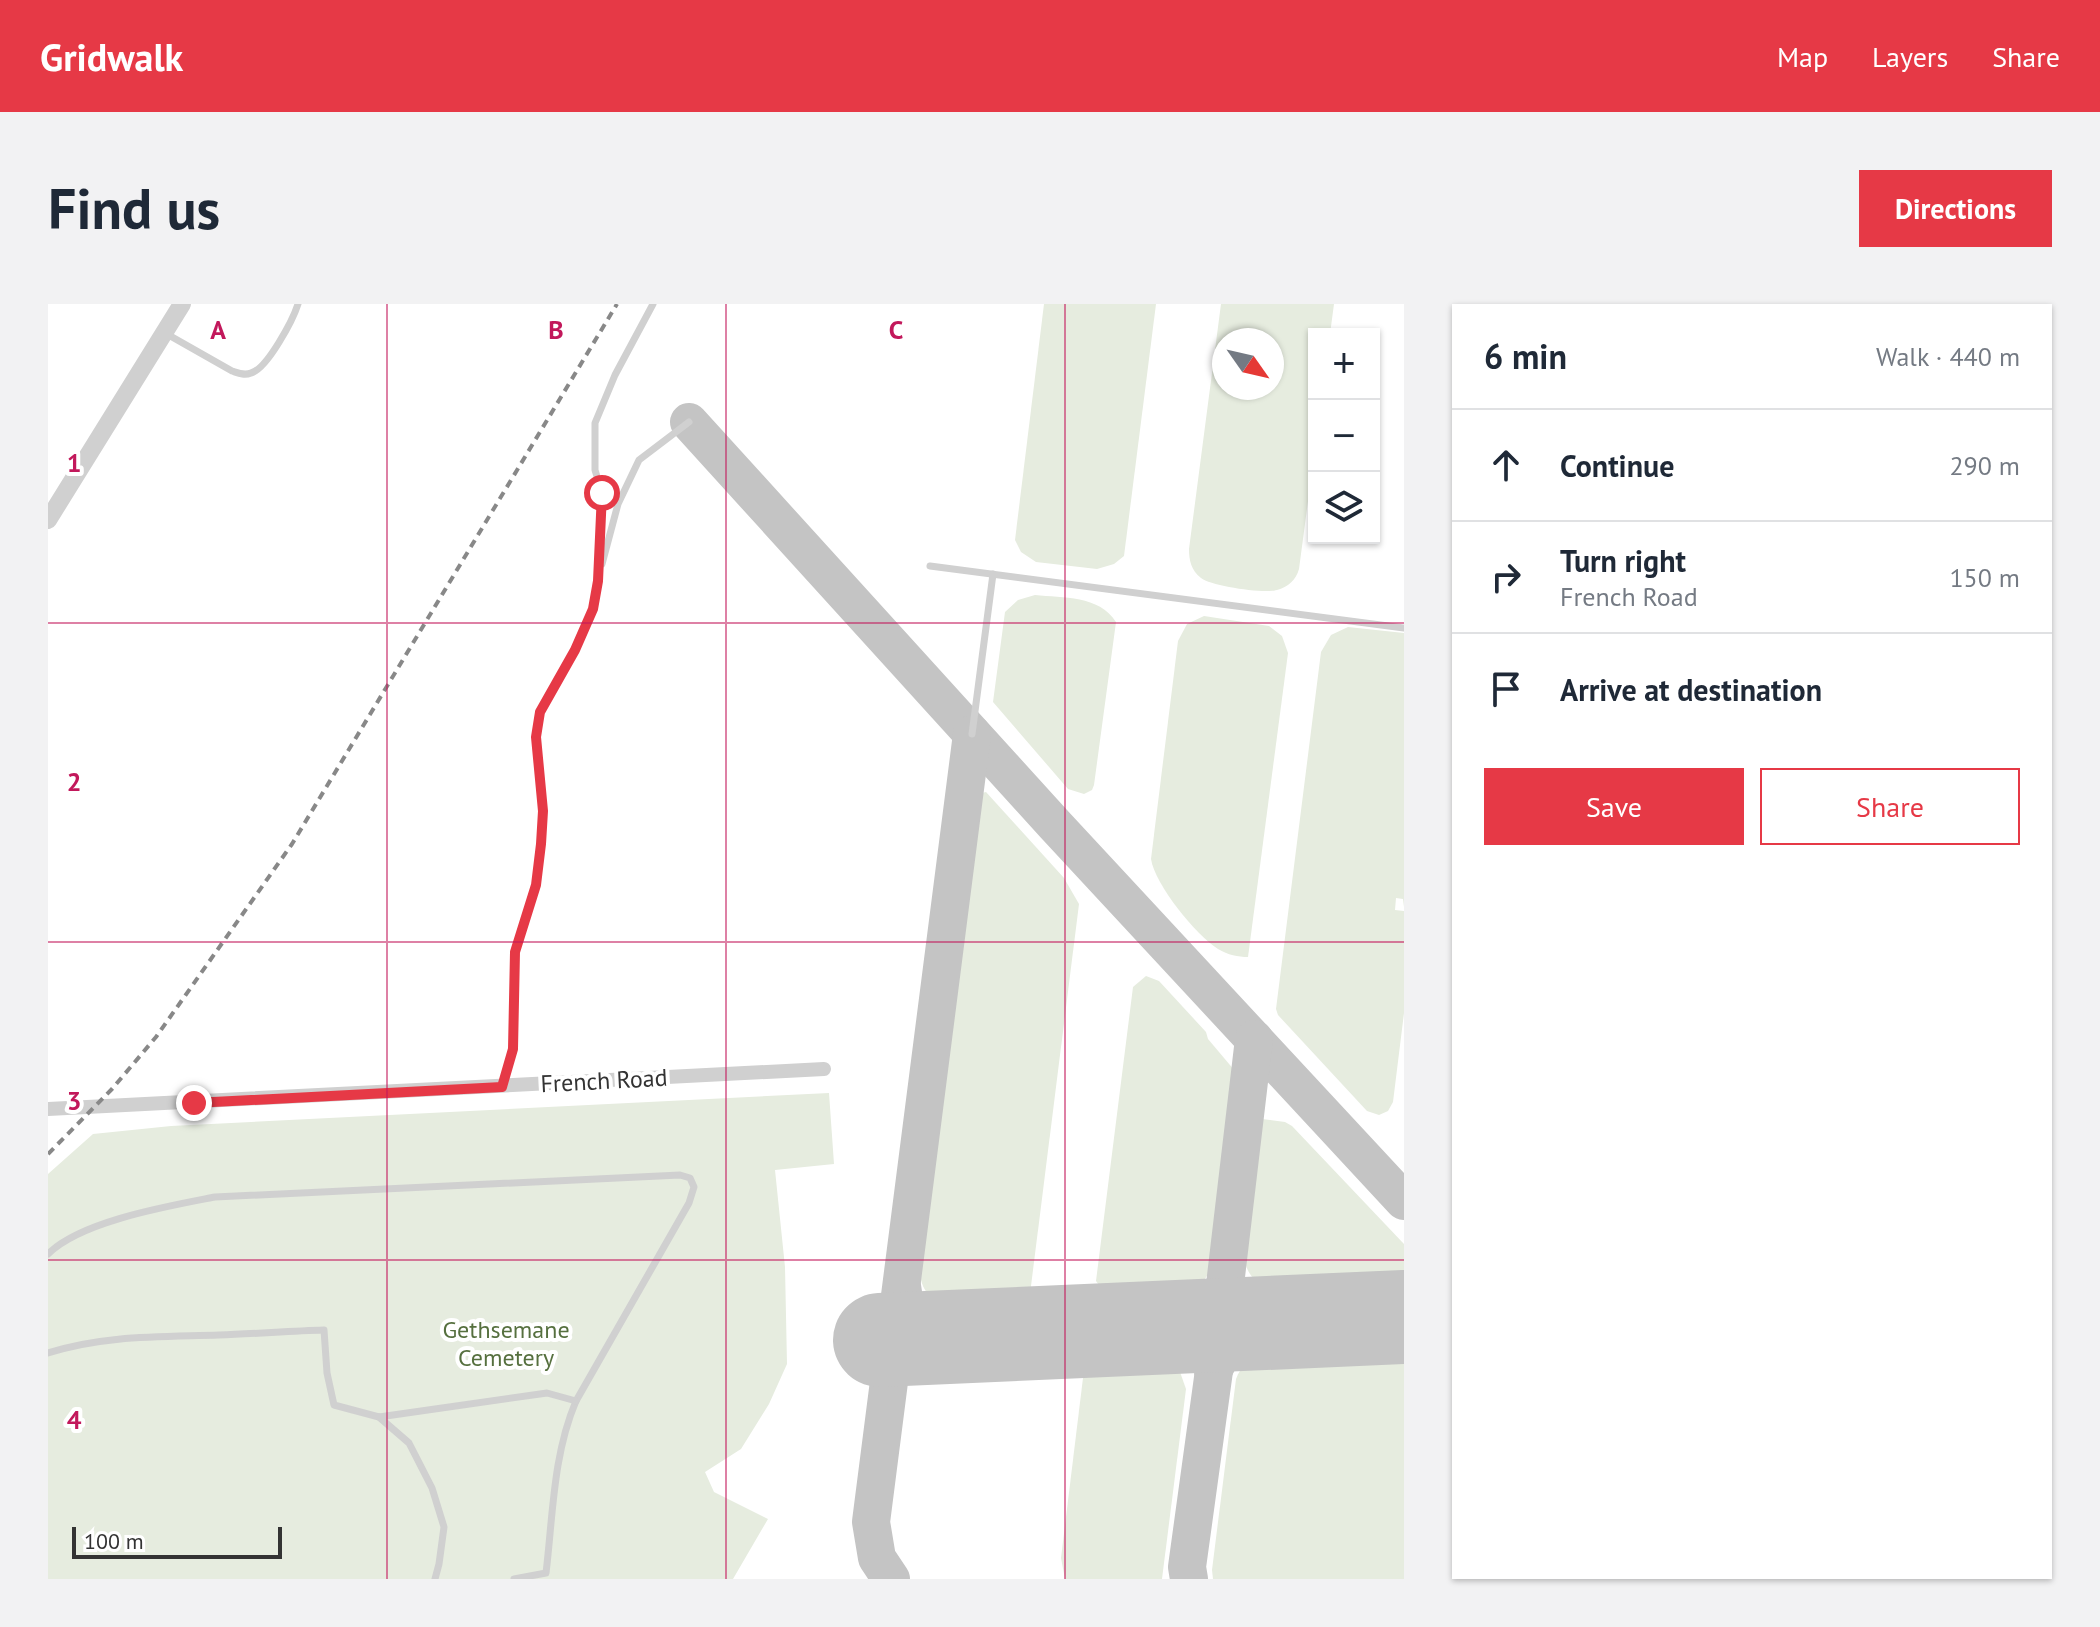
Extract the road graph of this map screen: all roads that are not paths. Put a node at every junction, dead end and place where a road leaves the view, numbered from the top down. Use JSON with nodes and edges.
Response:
{"nodes":[{"id":1,"x":182,"y":304,"type":"edge"},
{"id":2,"x":298,"y":304,"type":"edge"},
{"id":3,"x":653,"y":304,"type":"edge"},
{"id":4,"x":164,"y":333,"type":"junction"},
{"id":5,"x":689,"y":422,"type":"dead end"},
{"id":6,"x":48,"y":520,"type":"edge"},
{"id":7,"x":930,"y":566,"type":"dead end"},
{"id":8,"x":993,"y":574,"type":"junction"},
{"id":9,"x":598,"y":581,"type":"junction"},
{"id":10,"x":1404,"y":628,"type":"edge"},
{"id":11,"x":972,"y":734,"type":"dead end"},
{"id":12,"x":824,"y":1069,"type":"dead end"},
{"id":13,"x":502,"y":1087,"type":"junction"},
{"id":14,"x":48,"y":1109,"type":"edge"},
{"id":15,"x":48,"y":1254,"type":"edge"},
{"id":16,"x":48,"y":1353,"type":"edge"},
{"id":17,"x":576,"y":1401,"type":"junction"},
{"id":18,"x":379,"y":1417,"type":"junction"},
{"id":19,"x":435,"y":1579,"type":"edge"},
{"id":20,"x":514,"y":1579,"type":"edge"}],
"edges":[{"from":1,"to":4,"type":"street"},
{"from":2,"to":4,"type":"lane"},
{"from":3,"to":9,"type":"lane"},
{"from":4,"to":6,"type":"street"},
{"from":5,"to":9,"type":"lane"},
{"from":7,"to":8,"type":"lane"},
{"from":8,"to":10,"type":"lane"},
{"from":8,"to":11,"type":"lane"},
{"from":9,"to":13,"type":"lane"},
{"from":12,"to":13,"type":"street","name":"French Road"},
{"from":13,"to":14,"type":"street","name":"French Road"},
{"from":15,"to":17,"type":"lane"},
{"from":16,"to":18,"type":"lane"},
{"from":17,"to":18,"type":"lane"},
{"from":17,"to":20,"type":"lane"},
{"from":18,"to":19,"type":"lane"}]}
